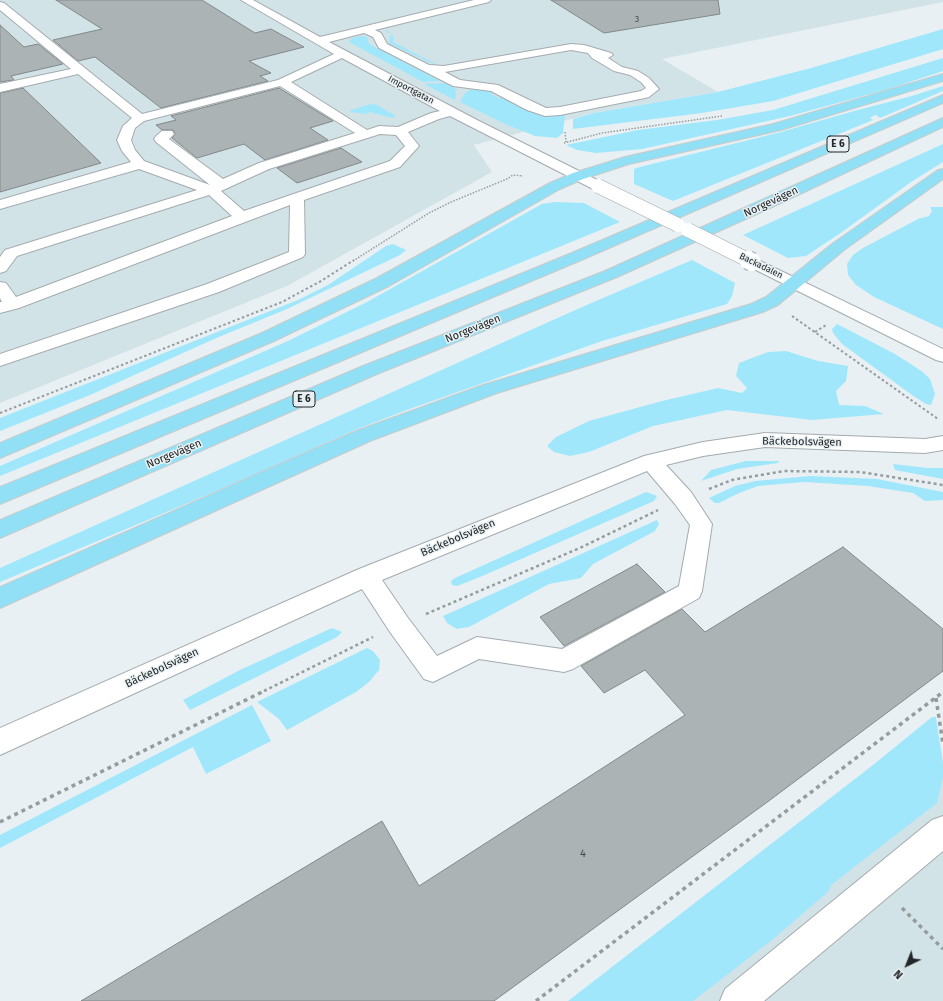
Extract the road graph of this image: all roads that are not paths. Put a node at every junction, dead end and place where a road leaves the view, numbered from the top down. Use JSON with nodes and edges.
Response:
{"nodes":[{"id":1,"x":11,"y":0,"type":"edge"},
{"id":2,"x":248,"y":0,"type":"edge"},
{"id":3,"x":486,"y":0,"type":"edge"},
{"id":4,"x":0,"y":4,"type":"edge"},
{"id":5,"x":366,"y":30,"type":"junction"},
{"id":6,"x":320,"y":41,"type":"junction"},
{"id":7,"x":342,"y":54,"type":"junction"},
{"id":8,"x":425,"y":67,"type":"junction"},
{"id":9,"x":80,"y":70,"type":"junction"},
{"id":10,"x":943,"y":77,"type":"edge"},
{"id":11,"x":282,"y":82,"type":"junction"},
{"id":12,"x":0,"y":88,"type":"edge"},
{"id":13,"x":943,"y":99,"type":"edge"},
{"id":14,"x":452,"y":112,"type":"junction"},
{"id":15,"x":140,"y":118,"type":"junction"},
{"id":16,"x":943,"y":122,"type":"edge"},
{"id":17,"x":400,"y":131,"type":"junction"},
{"id":18,"x":167,"y":134,"type":"dead end"},
{"id":19,"x":366,"y":134,"type":"junction"},
{"id":20,"x":139,"y":164,"type":"junction"},
{"id":21,"x":943,"y":173,"type":"edge"},
{"id":22,"x":578,"y":176,"type":"junction"},
{"id":23,"x":216,"y":188,"type":"junction"},
{"id":24,"x":297,"y":198,"type":"junction"},
{"id":25,"x":0,"y":205,"type":"edge"},
{"id":26,"x":242,"y":217,"type":"junction"},
{"id":27,"x":0,"y":268,"type":"edge"},
{"id":28,"x":795,"y":282,"type":"junction"},
{"id":29,"x":0,"y":287,"type":"edge"},
{"id":30,"x":6,"y":306,"type":"edge"},
{"id":31,"x":943,"y":356,"type":"edge"},
{"id":32,"x":0,"y":360,"type":"edge"},
{"id":33,"x":943,"y":443,"type":"edge"},
{"id":34,"x":0,"y":451,"type":"edge"},
{"id":35,"x":651,"y":461,"type":"junction"},
{"id":36,"x":0,"y":496,"type":"edge"},
{"id":37,"x":0,"y":529,"type":"edge"},
{"id":38,"x":367,"y":576,"type":"junction"},
{"id":39,"x":0,"y":598,"type":"edge"},
{"id":40,"x":0,"y":742,"type":"edge"},
{"id":41,"x":943,"y":831,"type":"edge"},
{"id":42,"x":737,"y":1001,"type":"edge"}],
"edges":[{"from":1,"to":4,"type":"street"},
{"from":2,"to":6,"type":"street","name":"Importgatan"},
{"from":3,"to":5,"type":"street"},
{"from":4,"to":9,"type":"street"},
{"from":5,"to":6,"type":"street"},
{"from":5,"to":8,"type":"street"},
{"from":6,"to":7,"type":"street","name":"Importgatan"},
{"from":7,"to":11,"type":"street"},
{"from":7,"to":14,"type":"street","name":"Importgatan"},
{"from":8,"to":8,"type":"street"},
{"from":9,"to":12,"type":"street"},
{"from":9,"to":15,"type":"street"},
{"from":10,"to":22,"type":"highway"},
{"from":11,"to":15,"type":"street"},
{"from":11,"to":19,"type":"street"},
{"from":13,"to":36,"type":"highway","number":"E 6"},
{"from":14,"to":17,"type":"street"},
{"from":14,"to":22,"type":"street","name":"Importgatan"},
{"from":15,"to":20,"type":"street"},
{"from":16,"to":37,"type":"highway","name":"Norgevägen","number":"E 6"},
{"from":17,"to":19,"type":"street"},
{"from":17,"to":24,"type":"street"},
{"from":18,"to":23,"type":"street"},
{"from":19,"to":23,"type":"street"},
{"from":20,"to":23,"type":"street"},
{"from":20,"to":25,"type":"street"},
{"from":21,"to":28,"type":"highway"},
{"from":22,"to":28,"type":"street","name":"Backadalen","bridge":true},
{"from":22,"to":34,"type":"highway"},
{"from":23,"to":26,"type":"street"},
{"from":23,"to":27,"type":"street"},
{"from":24,"to":26,"type":"street"},
{"from":24,"to":32,"type":"street"},
{"from":26,"to":30,"type":"street"},
{"from":28,"to":31,"type":"street","name":"Backadalen"},
{"from":28,"to":39,"type":"highway"},
{"from":29,"to":30,"type":"street"},
{"from":33,"to":35,"type":"street","name":"Bäckebolsvägen"},
{"from":35,"to":38,"type":"street","name":"Bäckebolsvägen"},
{"from":35,"to":38,"type":"street"},
{"from":38,"to":40,"type":"street","name":"Bäckebolsvägen"},
{"from":41,"to":42,"type":"street"}]}
